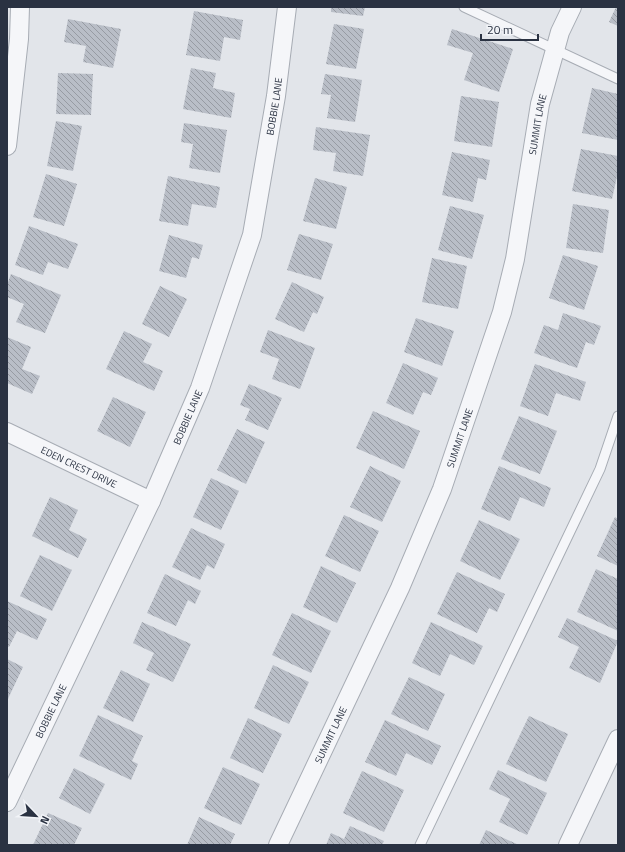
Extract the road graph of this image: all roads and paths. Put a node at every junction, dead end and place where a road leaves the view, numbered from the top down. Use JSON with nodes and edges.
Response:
{"nodes":[{"id":1,"x":20,"y":7,"type":"edge"},
{"id":2,"x":287,"y":7,"type":"edge"},
{"id":3,"x":464,"y":7,"type":"edge"},
{"id":4,"x":572,"y":7,"type":"edge"},
{"id":5,"x":555,"y":49,"type":"junction"},
{"id":6,"x":618,"y":79,"type":"edge"},
{"id":7,"x":7,"y":146,"type":"edge"},
{"id":8,"x":618,"y":416,"type":"edge"},
{"id":9,"x":7,"y":432,"type":"edge"},
{"id":10,"x":151,"y":501,"type":"junction"},
{"id":11,"x":618,"y":739,"type":"edge"},
{"id":12,"x":7,"y":802,"type":"edge"},
{"id":13,"x":278,"y":845,"type":"edge"},
{"id":14,"x":420,"y":845,"type":"edge"},
{"id":15,"x":568,"y":845,"type":"edge"}],
"edges":[{"from":1,"to":7,"type":"street"},
{"from":2,"to":10,"type":"street","name":"BOBBIE LANE"},
{"from":3,"to":5,"type":"lane"},
{"from":4,"to":5,"type":"street","name":"SUMMIT LANE"},
{"from":5,"to":6,"type":"lane"},
{"from":5,"to":13,"type":"street","name":"SUMMIT LANE"},
{"from":8,"to":14,"type":"lane"},
{"from":9,"to":10,"type":"street","name":"EDEN CREST DRIVE"},
{"from":10,"to":12,"type":"street","name":"BOBBIE LANE"},
{"from":11,"to":15,"type":"street"}]}
